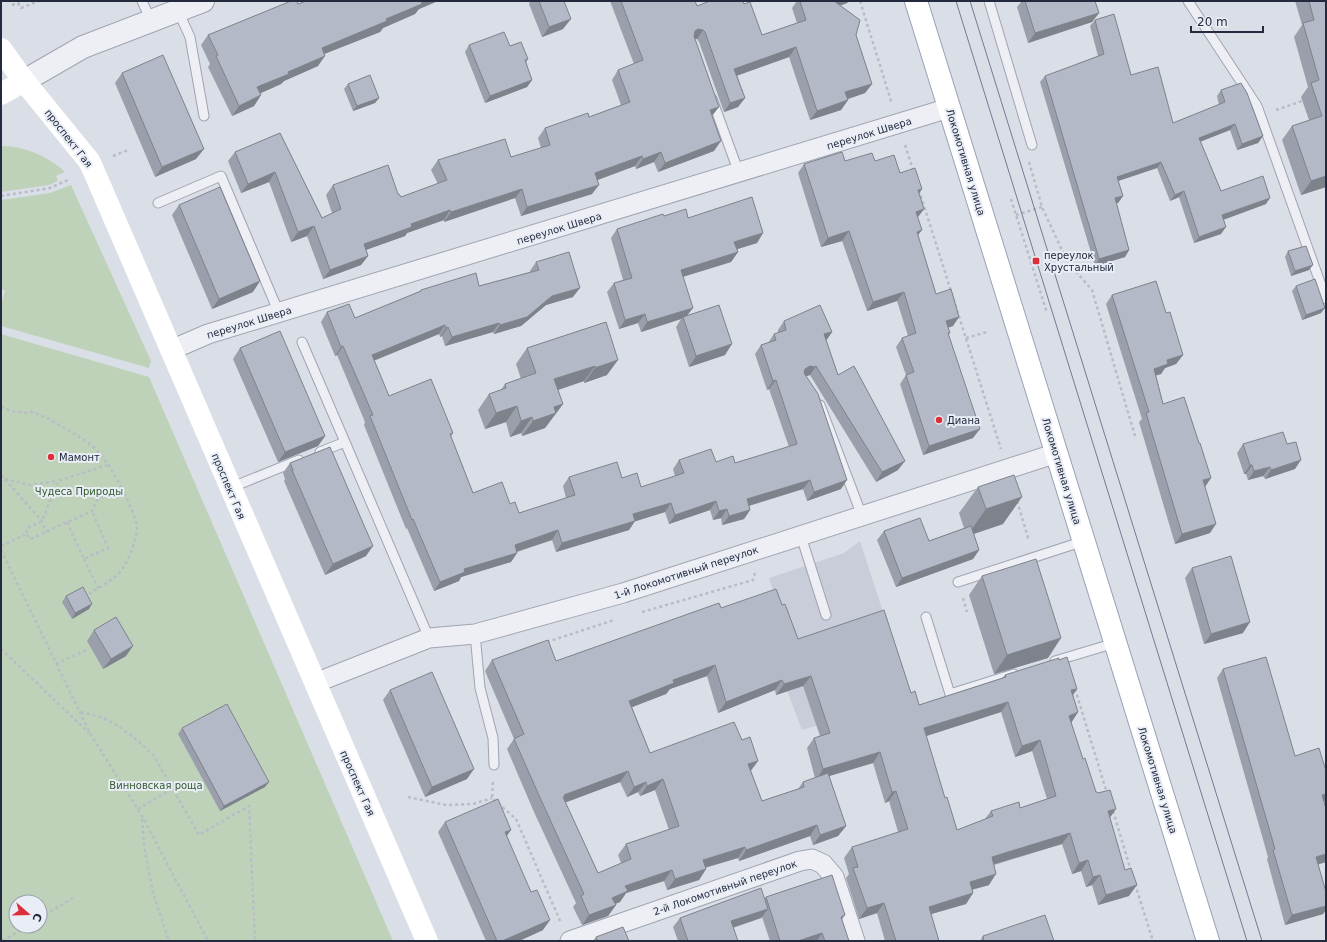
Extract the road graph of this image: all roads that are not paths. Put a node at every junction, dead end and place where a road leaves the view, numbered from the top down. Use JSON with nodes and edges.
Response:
{"nodes":[{"id":1,"x":142,"y":1,"type":"edge"},
{"id":2,"x":203,"y":1,"type":"edge"},
{"id":3,"x":916,"y":1,"type":"edge"},
{"id":4,"x":989,"y":1,"type":"edge"},
{"id":5,"x":1188,"y":1,"type":"edge"},
{"id":6,"x":178,"y":11,"type":"junction"},
{"id":7,"x":151,"y":21,"type":"junction"},
{"id":8,"x":1,"y":49,"type":"edge"},
{"id":9,"x":24,"y":81,"type":"junction"},
{"id":10,"x":708,"y":87,"type":"edge"},
{"id":11,"x":1,"y":94,"type":"edge"},
{"id":12,"x":949,"y":108,"type":"junction"},
{"id":13,"x":204,"y":116,"type":"dead end"},
{"id":14,"x":1032,"y":145,"type":"road end"},
{"id":15,"x":739,"y":173,"type":"junction"},
{"id":16,"x":158,"y":203,"type":"dead end"},
{"id":17,"x":1326,"y":299,"type":"edge"},
{"id":18,"x":279,"y":313,"type":"junction"},
{"id":19,"x":302,"y":342,"type":"dead end"},
{"id":20,"x":171,"y":350,"type":"junction"},
{"id":21,"x":815,"y":397,"type":"edge"},
{"id":22,"x":345,"y":442,"type":"junction"},
{"id":23,"x":1057,"y":453,"type":"junction"},
{"id":24,"x":230,"y":488,"type":"junction"},
{"id":25,"x":862,"y":516,"type":"junction"},
{"id":26,"x":801,"y":536,"type":"junction"},
{"id":27,"x":1084,"y":541,"type":"junction"},
{"id":28,"x":958,"y":582,"type":"dead end"},
{"id":29,"x":826,"y":615,"type":"dead end"},
{"id":30,"x":926,"y":617,"type":"dead end"},
{"id":31,"x":475,"y":634,"type":"junction"},
{"id":32,"x":430,"y":638,"type":"junction"},
{"id":33,"x":1115,"y":643,"type":"junction"},
{"id":34,"x":1047,"y":664,"type":"edge"},
{"id":35,"x":1025,"y":671,"type":"edge"},
{"id":36,"x":315,"y":683,"type":"junction"},
{"id":37,"x":494,"y":766,"type":"road end"},
{"id":38,"x":566,"y":934,"type":"edge"},
{"id":39,"x":427,"y":941,"type":"edge"},
{"id":40,"x":855,"y":941,"type":"edge"},
{"id":41,"x":1208,"y":941,"type":"edge"}],
"edges":[{"from":1,"to":7,"type":"lane"},
{"from":2,"to":6,"type":"street"},
{"from":3,"to":12,"type":"main road","name":"Локомотивная улица"},
{"from":4,"to":14,"type":"lane"},
{"from":5,"to":17,"type":"lane"},
{"from":6,"to":7,"type":"street"},
{"from":6,"to":13,"type":"lane"},
{"from":7,"to":9,"type":"street"},
{"from":8,"to":9,"type":"main road","name":"проспект Гая"},
{"from":9,"to":11,"type":"main road"},
{"from":9,"to":20,"type":"main road","name":"проспект Гая"},
{"from":10,"to":15,"type":"lane"},
{"from":12,"to":15,"type":"street","name":"переулок Швера"},
{"from":12,"to":23,"type":"main road","name":"Локомотивная улица"},
{"from":15,"to":18,"type":"street","name":"переулок Швера"},
{"from":16,"to":18,"type":"lane"},
{"from":18,"to":20,"type":"street","name":"переулок Швера"},
{"from":19,"to":22,"type":"lane"},
{"from":20,"to":24,"type":"main road","name":"проспект Гая"},
{"from":21,"to":25,"type":"lane"},
{"from":22,"to":24,"type":"lane"},
{"from":22,"to":32,"type":"lane"},
{"from":23,"to":25,"type":"street","name":"1-й Локомотивный переулок"},
{"from":23,"to":27,"type":"main road","name":"Локомотивная улица"},
{"from":24,"to":36,"type":"main road","name":"проспект Гая"},
{"from":25,"to":26,"type":"street","name":"1-й Локомотивный переулок"},
{"from":26,"to":29,"type":"lane"},
{"from":26,"to":31,"type":"street","name":"1-й Локомотивный переулок"},
{"from":27,"to":28,"type":"lane"},
{"from":27,"to":33,"type":"main road","name":"Локомотивная улица"},
{"from":30,"to":35,"type":"lane"},
{"from":31,"to":32,"type":"street","name":"1-й Локомотивный переулок"},
{"from":31,"to":37,"type":"lane"},
{"from":32,"to":36,"type":"street","name":"1-й Локомотивный переулок"},
{"from":33,"to":34,"type":"lane"},
{"from":33,"to":41,"type":"main road","name":"Локомотивная улица"},
{"from":36,"to":39,"type":"main road","name":"проспект Гая"},
{"from":38,"to":40,"type":"street","name":"2-й Локомотивный переулок"}]}
